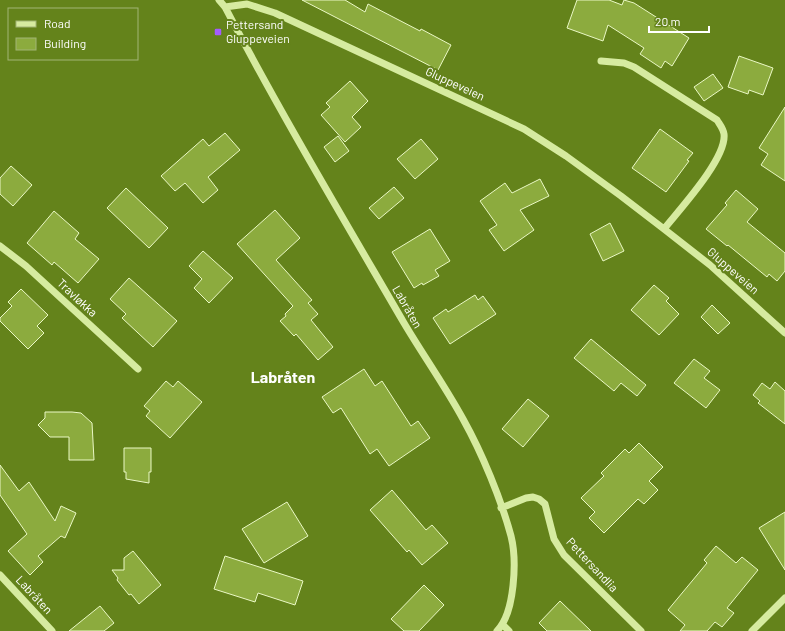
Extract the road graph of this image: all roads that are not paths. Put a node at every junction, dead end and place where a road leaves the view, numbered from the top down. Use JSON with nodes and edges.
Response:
{"nodes":[{"id":1,"x":219,"y":0,"type":"edge"},
{"id":2,"x":225,"y":7,"type":"junction"},
{"id":3,"x":601,"y":61,"type":"dead end"},
{"id":4,"x":664,"y":229,"type":"junction"},
{"id":5,"x":0,"y":246,"type":"edge"},
{"id":6,"x":785,"y":333,"type":"edge"},
{"id":7,"x":138,"y":369,"type":"dead end"},
{"id":8,"x":501,"y":508,"type":"junction"},
{"id":9,"x":0,"y":574,"type":"edge"},
{"id":10,"x":785,"y":598,"type":"edge"},
{"id":11,"x":779,"y":604,"type":"junction"},
{"id":12,"x":785,"y":609,"type":"edge"},
{"id":13,"x":503,"y":625,"type":"junction"},
{"id":14,"x":52,"y":631,"type":"edge"},
{"id":15,"x":497,"y":631,"type":"edge"},
{"id":16,"x":509,"y":631,"type":"edge"},
{"id":17,"x":641,"y":631,"type":"edge"},
{"id":18,"x":752,"y":631,"type":"edge"}],
"edges":[{"from":1,"to":2,"type":"street"},
{"from":2,"to":4,"type":"street","name":"Gluppeveien"},
{"from":2,"to":8,"type":"street","name":"Labråten"},
{"from":3,"to":4,"type":"street"},
{"from":4,"to":6,"type":"street","name":"Gluppeveien"},
{"from":5,"to":7,"type":"street","name":"Travløkka"},
{"from":8,"to":13,"type":"street","name":"Labråten"},
{"from":8,"to":17,"type":"street","name":"Pettersandlia"},
{"from":9,"to":14,"type":"street","name":"Labråten"},
{"from":10,"to":11,"type":"street"},
{"from":11,"to":12,"type":"street"},
{"from":11,"to":18,"type":"street"},
{"from":13,"to":15,"type":"street","name":"Labråten"},
{"from":13,"to":16,"type":"street"}]}
